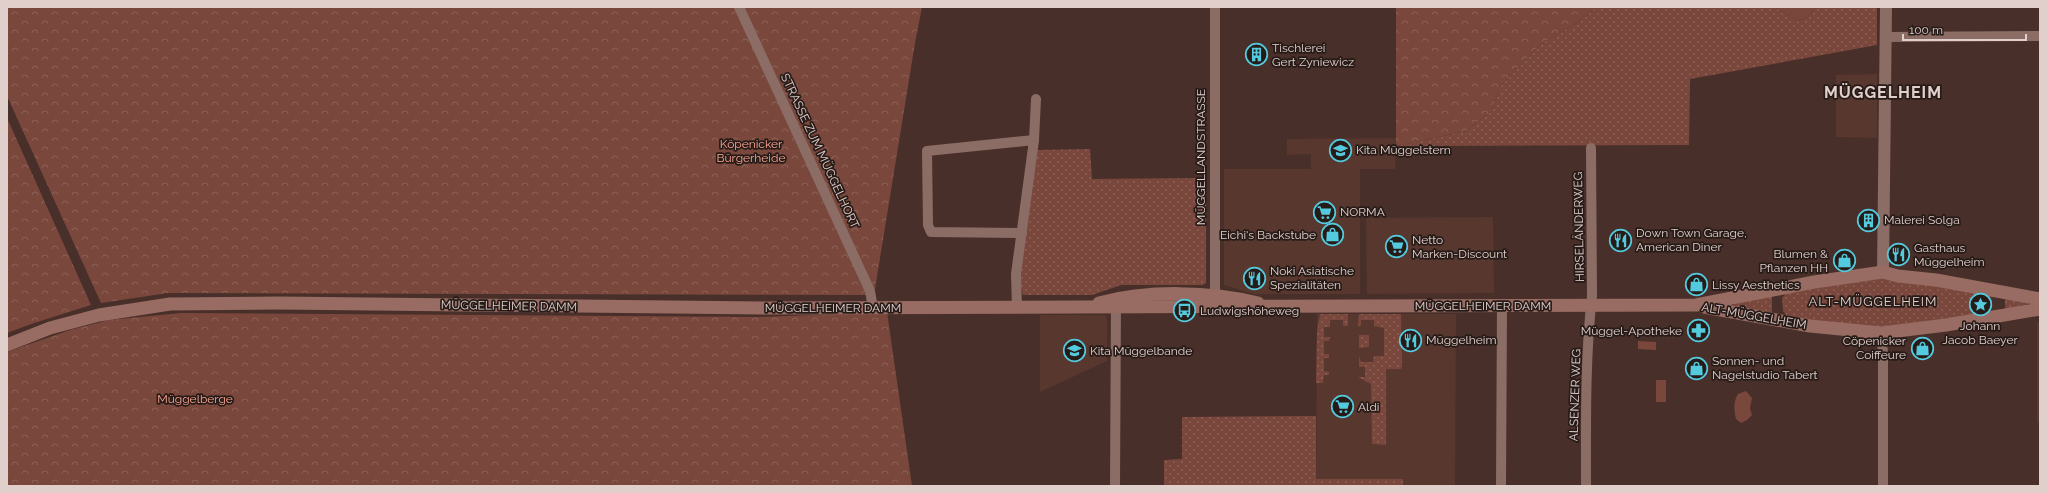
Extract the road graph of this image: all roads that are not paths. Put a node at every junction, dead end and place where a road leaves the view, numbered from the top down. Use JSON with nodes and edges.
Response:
{"nodes":[{"id":1,"x":739,"y":7,"type":"edge"},
{"id":2,"x":1215,"y":7,"type":"edge"},
{"id":3,"x":1886,"y":7,"type":"edge"},
{"id":4,"x":2040,"y":36,"type":"edge"},
{"id":5,"x":1886,"y":37,"type":"junction"},
{"id":6,"x":1036,"y":99,"type":"dead end"},
{"id":7,"x":1034,"y":140,"type":"junction"},
{"id":8,"x":1591,"y":148,"type":"dead end"},
{"id":9,"x":1022,"y":233,"type":"junction"},
{"id":10,"x":1883,"y":272,"type":"junction"},
{"id":11,"x":2040,"y":299,"type":"edge"},
{"id":12,"x":1215,"y":301,"type":"junction"},
{"id":13,"x":1116,"y":302,"type":"junction"},
{"id":14,"x":1502,"y":305,"type":"junction"},
{"id":15,"x":1591,"y":305,"type":"junction"},
{"id":16,"x":1696,"y":305,"type":"junction"},
{"id":17,"x":1017,"y":307,"type":"junction"},
{"id":18,"x":873,"y":308,"type":"junction"},
{"id":19,"x":2040,"y":309,"type":"edge"},
{"id":20,"x":1881,"y":333,"type":"junction"},
{"id":21,"x":7,"y":345,"type":"edge"},
{"id":22,"x":1115,"y":486,"type":"edge"},
{"id":23,"x":1501,"y":486,"type":"edge"},
{"id":24,"x":1586,"y":486,"type":"edge"},
{"id":25,"x":1883,"y":486,"type":"edge"}],
"edges":[{"from":1,"to":18,"type":"street","name":"STRASSE ZUM MÜGGELHORT"},
{"from":2,"to":12,"type":"street","name":"MÜGGELLANDSTRASSE"},
{"from":3,"to":5,"type":"street"},
{"from":4,"to":5,"type":"street"},
{"from":5,"to":10,"type":"street"},
{"from":6,"to":7,"type":"street"},
{"from":7,"to":9,"type":"street"},
{"from":7,"to":9,"type":"street"},
{"from":8,"to":15,"type":"street","name":"HIRSELÄNDERWEG"},
{"from":9,"to":17,"type":"street"},
{"from":10,"to":11,"type":"main road","name":"ALT-MÜGGELHEIM"},
{"from":10,"to":16,"type":"main road","name":"ALT-MÜGGELHEIM"},
{"from":12,"to":13,"type":"main road","name":"MÜGGELHEIMER DAMM"},
{"from":12,"to":14,"type":"main road","name":"MÜGGELHEIMER DAMM"},
{"from":13,"to":17,"type":"main road","name":"MÜGGELHEIMER DAMM"},
{"from":13,"to":22,"type":"street"},
{"from":14,"to":15,"type":"main road","name":"MÜGGELHEIMER DAMM"},
{"from":14,"to":23,"type":"street"},
{"from":15,"to":16,"type":"main road","name":"MÜGGELHEIMER DAMM"},
{"from":15,"to":24,"type":"street","name":"ALSENZER WEG"},
{"from":16,"to":20,"type":"main road","name":"ALT-MÜGGELHEIM"},
{"from":17,"to":18,"type":"main road","name":"MÜGGELHEIMER DAMM"},
{"from":18,"to":21,"type":"main road","name":"MÜGGELHEIMER DAMM"},
{"from":19,"to":20,"type":"main road","name":"ALT-MÜGGELHEIM"},
{"from":20,"to":25,"type":"street"}]}
